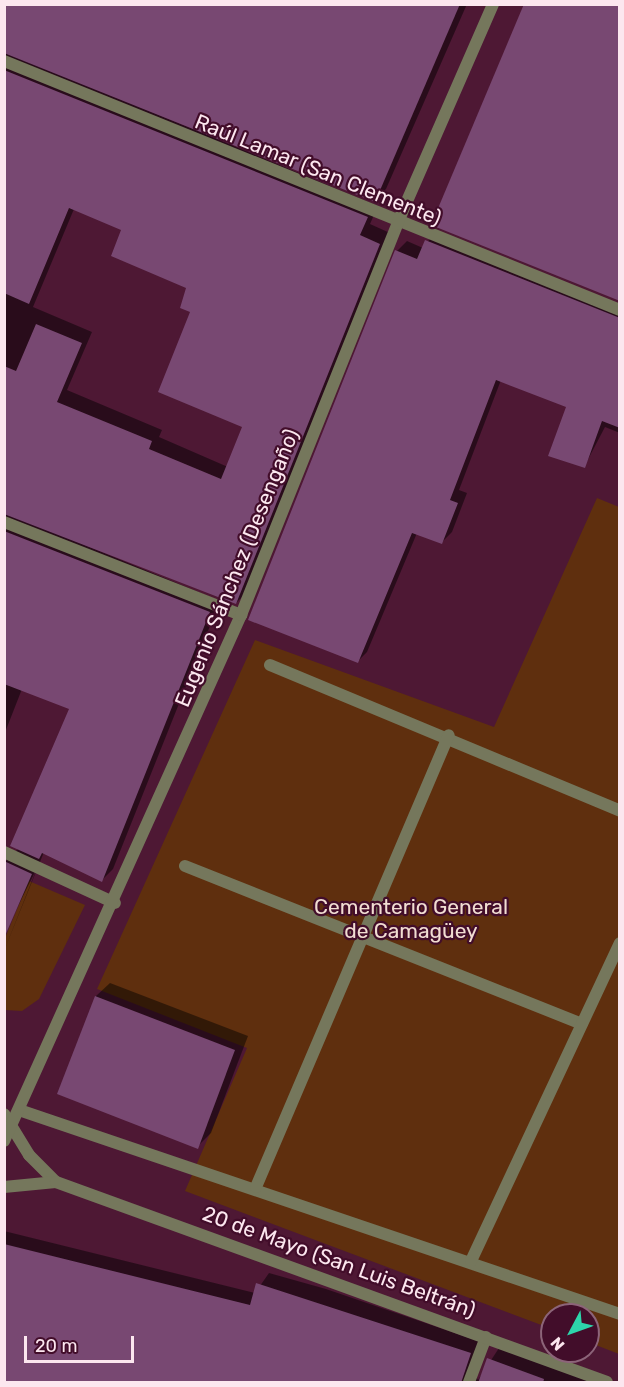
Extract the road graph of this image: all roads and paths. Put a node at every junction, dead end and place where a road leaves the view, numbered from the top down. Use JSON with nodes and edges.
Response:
{"nodes":[{"id":1,"x":493,"y":4,"type":"edge"},
{"id":2,"x":4,"y":61,"type":"edge"},
{"id":3,"x":397,"y":224,"type":"junction"},
{"id":4,"x":620,"y":310,"type":"edge"},
{"id":5,"x":4,"y":522,"type":"edge"},
{"id":6,"x":241,"y":615,"type":"junction"},
{"id":7,"x":270,"y":664,"type":"dead end"},
{"id":8,"x":449,"y":735,"type":"junction"},
{"id":9,"x":620,"y":810,"type":"edge"},
{"id":10,"x":4,"y":852,"type":"edge"},
{"id":11,"x":185,"y":866,"type":"dead end"},
{"id":12,"x":116,"y":903,"type":"junction"},
{"id":13,"x":364,"y":938,"type":"junction"},
{"id":14,"x":620,"y":944,"type":"edge"},
{"id":15,"x":582,"y":1024,"type":"junction"},
{"id":16,"x":4,"y":1105,"type":"edge"},
{"id":17,"x":19,"y":1110,"type":"junction"},
{"id":18,"x":4,"y":1114,"type":"edge"},
{"id":19,"x":10,"y":1128,"type":"junction"},
{"id":20,"x":4,"y":1141,"type":"edge"},
{"id":21,"x":56,"y":1182,"type":"junction"},
{"id":22,"x":4,"y":1187,"type":"edge"},
{"id":23,"x":256,"y":1187,"type":"junction"},
{"id":24,"x":471,"y":1261,"type":"junction"},
{"id":25,"x":620,"y":1314,"type":"edge"},
{"id":26,"x":486,"y":1337,"type":"junction"},
{"id":27,"x":469,"y":1383,"type":"edge"},
{"id":28,"x":607,"y":1383,"type":"edge"}],
"edges":[{"from":1,"to":3,"type":"street","name":"Eugenio Sánchez (Desengaño)"},
{"from":2,"to":3,"type":"street","name":"Raúl Lamar (San Clemente)"},
{"from":3,"to":4,"type":"street","name":"Raúl Lamar (San Clemente)"},
{"from":3,"to":6,"type":"street","name":"Eugenio Sánchez (Desengaño)"},
{"from":5,"to":6,"type":"street"},
{"from":6,"to":12,"type":"street","name":"Eugenio Sánchez (Desengaño)"},
{"from":7,"to":8,"type":"street"},
{"from":8,"to":9,"type":"street"},
{"from":8,"to":13,"type":"street"},
{"from":10,"to":12,"type":"street"},
{"from":11,"to":13,"type":"street"},
{"from":12,"to":17,"type":"street","name":"Eugenio Sánchez (Desengaño)"},
{"from":13,"to":15,"type":"street"},
{"from":13,"to":23,"type":"street"},
{"from":14,"to":15,"type":"street"},
{"from":15,"to":24,"type":"street"},
{"from":16,"to":17,"type":"street"},
{"from":17,"to":19,"type":"street","name":"Eugenio Sánchez (Desengaño)"},
{"from":17,"to":23,"type":"street"},
{"from":18,"to":19,"type":"street","name":"20 de Mayo (San Luis Beltrán)"},
{"from":19,"to":20,"type":"street","name":"Eugenio Sánchez (Desengaño)"},
{"from":19,"to":21,"type":"street","name":"20 de Mayo (San Luis Beltrán)"},
{"from":21,"to":22,"type":"street","name":"20 de Mayo (San Luis Beltrán)"},
{"from":21,"to":26,"type":"street","name":"20 de Mayo (San Luis Beltrán)"},
{"from":23,"to":24,"type":"street"},
{"from":24,"to":25,"type":"street"},
{"from":26,"to":27,"type":"street"},
{"from":26,"to":28,"type":"street","name":"20 de Mayo (San Luis Beltrán)"}]}
